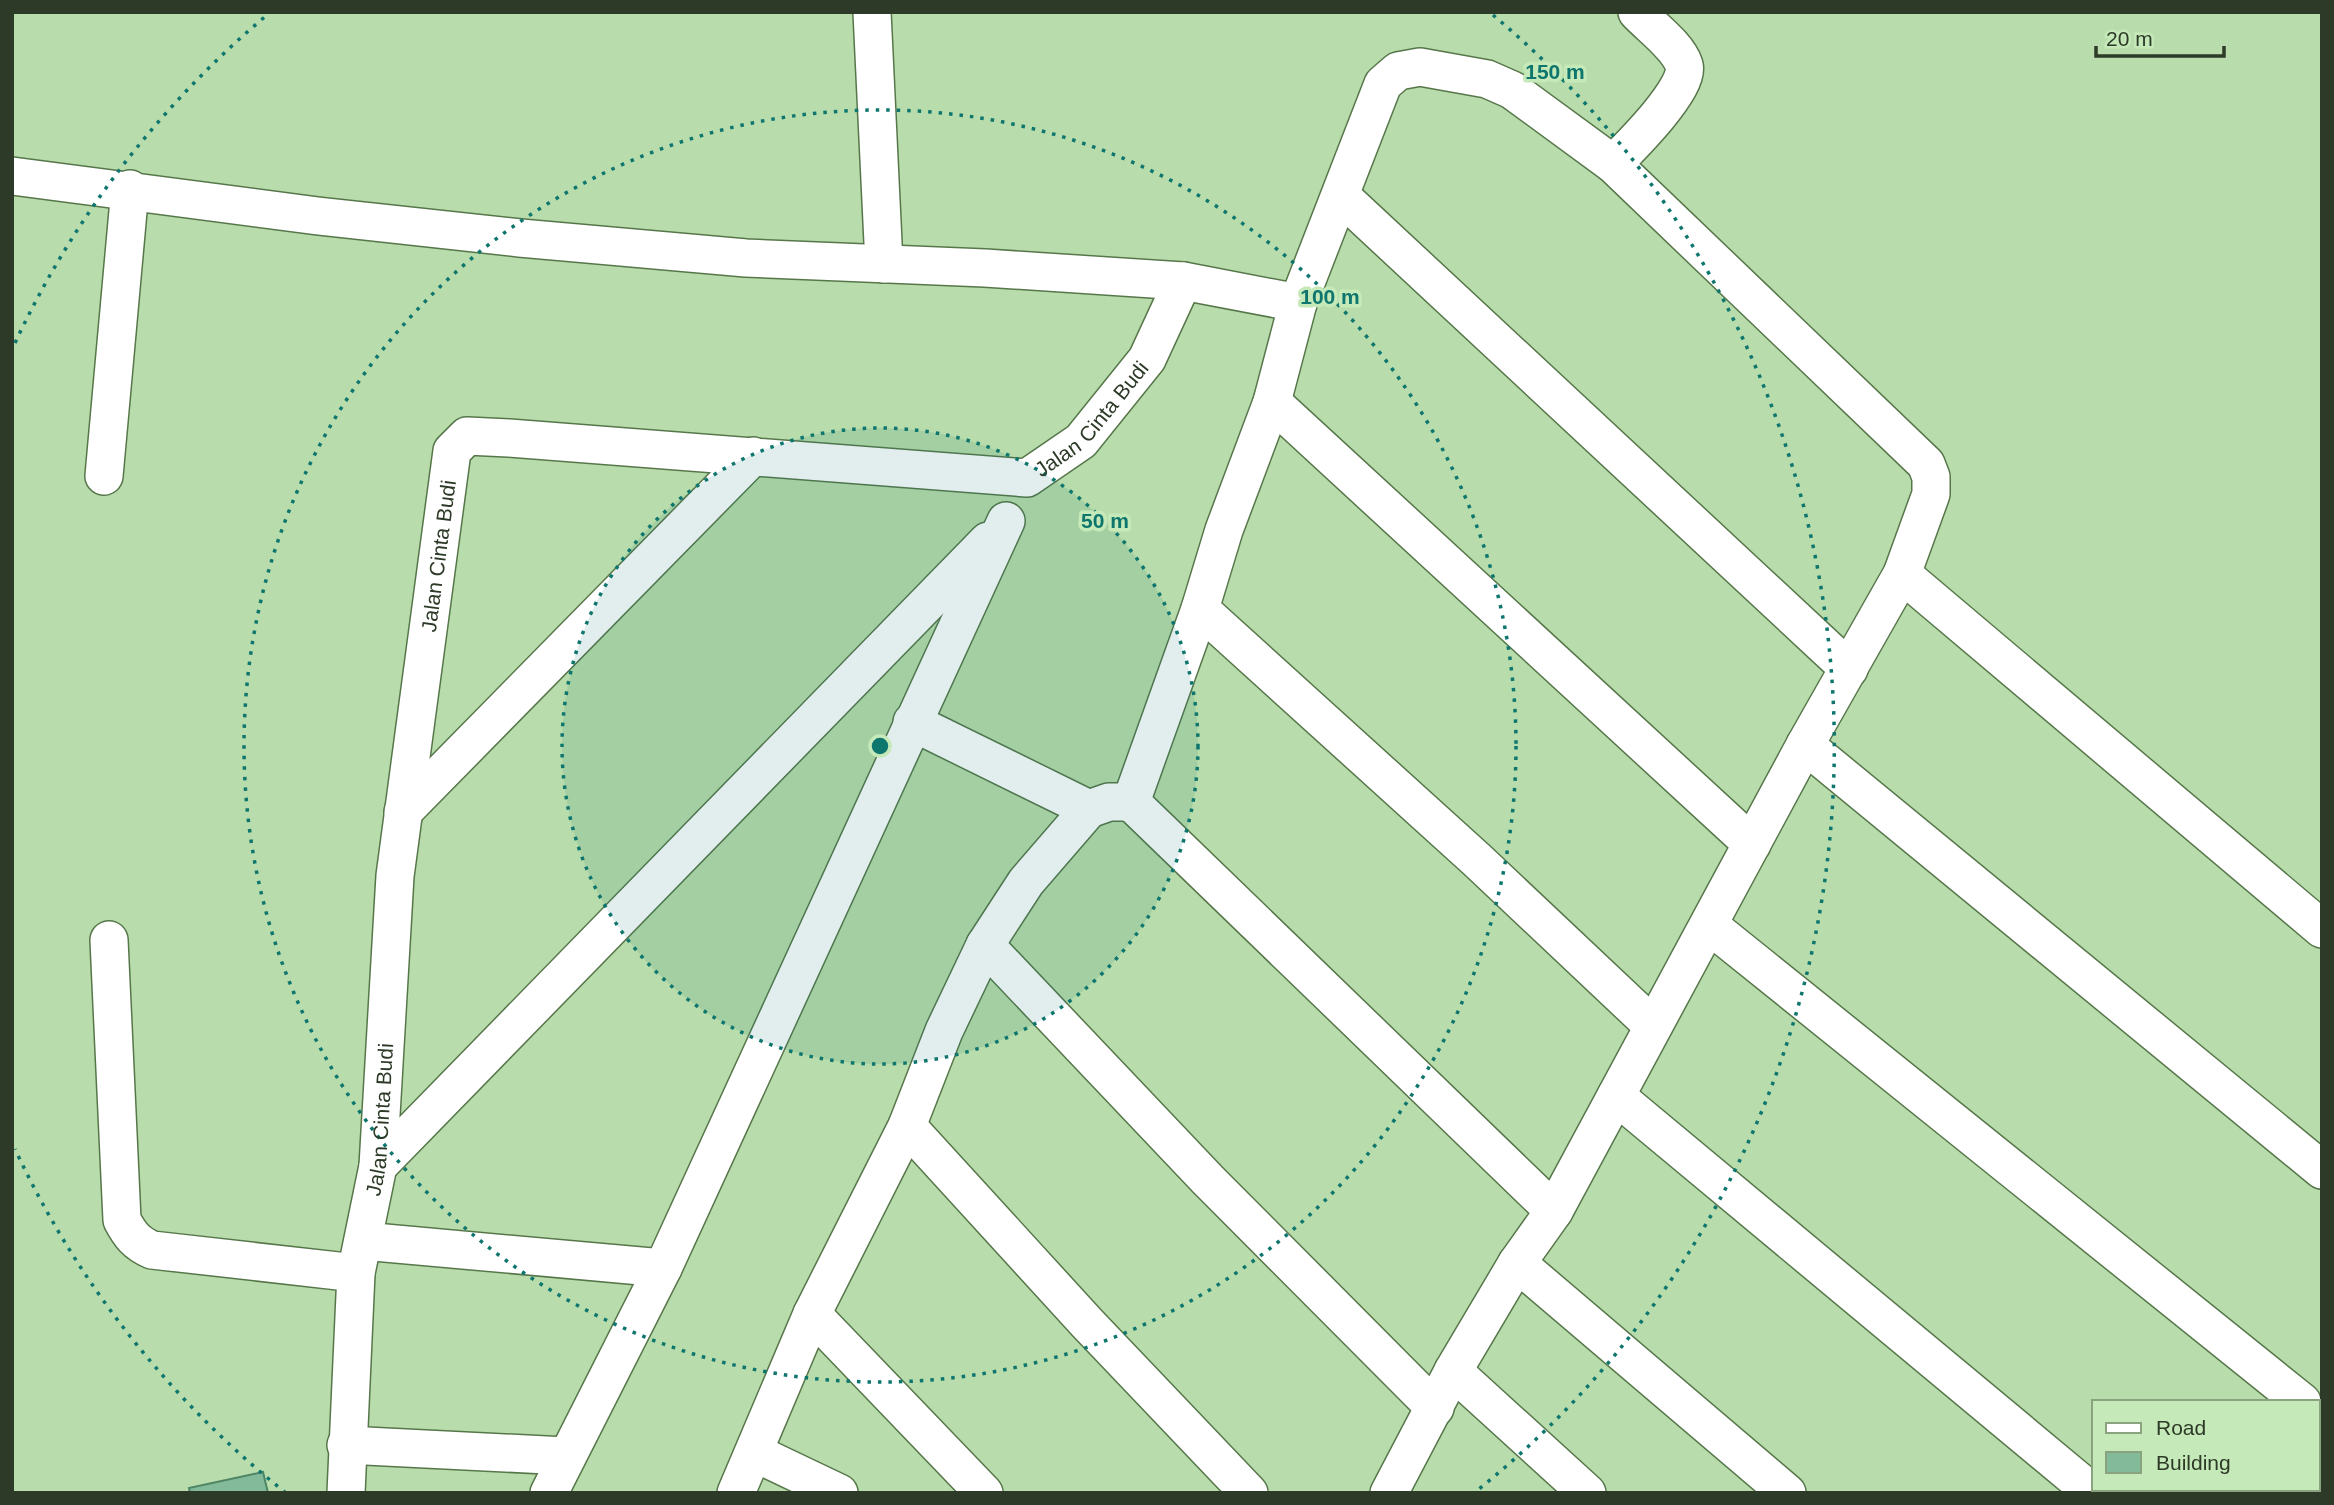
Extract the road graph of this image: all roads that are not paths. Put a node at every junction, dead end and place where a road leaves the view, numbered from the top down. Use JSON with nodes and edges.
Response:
{"nodes":[{"id":1,"x":872,"y":12,"type":"edge"},
{"id":2,"x":1637,"y":12,"type":"edge"},
{"id":3,"x":1613,"y":164,"type":"junction"},
{"id":4,"x":12,"y":176,"type":"edge"},
{"id":5,"x":130,"y":189,"type":"junction"},
{"id":6,"x":1341,"y":195,"type":"junction"},
{"id":7,"x":884,"y":264,"type":"junction"},
{"id":8,"x":1182,"y":281,"type":"junction"},
{"id":9,"x":1298,"y":303,"type":"junction"},
{"id":10,"x":1272,"y":402,"type":"junction"},
{"id":11,"x":753,"y":456,"type":"junction"},
{"id":12,"x":104,"y":476,"type":"dead end"},
{"id":13,"x":1027,"y":478,"type":"junction"},
{"id":14,"x":1006,"y":522,"type":"junction"},
{"id":15,"x":1902,"y":574,"type":"junction"},
{"id":16,"x":1200,"y":609,"type":"junction"},
{"id":17,"x":1849,"y":669,"type":"junction"},
{"id":18,"x":912,"y":722,"type":"junction"},
{"id":19,"x":1805,"y":746,"type":"junction"},
{"id":20,"x":1131,"y":802,"type":"junction"},
{"id":21,"x":1089,"y":809,"type":"junction"},
{"id":22,"x":403,"y":812,"type":"junction"},
{"id":23,"x":1752,"y":844,"type":"junction"},
{"id":24,"x":1709,"y":925,"type":"junction"},
{"id":25,"x":2322,"y":929,"type":"edge"},
{"id":26,"x":109,"y":940,"type":"dead end"},
{"id":27,"x":985,"y":945,"type":"junction"},
{"id":28,"x":1653,"y":1026,"type":"junction"},
{"id":29,"x":1616,"y":1096,"type":"junction"},
{"id":30,"x":907,"y":1126,"type":"junction"},
{"id":31,"x":379,"y":1166,"type":"junction"},
{"id":32,"x":2322,"y":1170,"type":"edge"},
{"id":33,"x":1554,"y":1211,"type":"junction"},
{"id":34,"x":359,"y":1257,"type":"junction"},
{"id":35,"x":1517,"y":1263,"type":"junction"},
{"id":36,"x":663,"y":1268,"type":"junction"},
{"id":37,"x":812,"y":1314,"type":"junction"},
{"id":38,"x":1453,"y":1371,"type":"junction"},
{"id":39,"x":2300,"y":1400,"type":"edge"},
{"id":40,"x":1435,"y":1408,"type":"junction"},
{"id":41,"x":346,"y":1445,"type":"junction"},
{"id":42,"x":755,"y":1453,"type":"junction"},
{"id":43,"x":566,"y":1456,"type":"junction"},
{"id":44,"x":345,"y":1493,"type":"edge"},
{"id":45,"x":549,"y":1493,"type":"edge"},
{"id":46,"x":736,"y":1493,"type":"edge"},
{"id":47,"x":839,"y":1493,"type":"edge"},
{"id":48,"x":984,"y":1493,"type":"edge"},
{"id":49,"x":1249,"y":1493,"type":"edge"},
{"id":50,"x":1389,"y":1493,"type":"edge"},
{"id":51,"x":1587,"y":1493,"type":"edge"},
{"id":52,"x":1787,"y":1493,"type":"edge"},
{"id":53,"x":2093,"y":1493,"type":"edge"}],
"edges":[{"from":1,"to":7,"type":"street"},
{"from":2,"to":3,"type":"street"},
{"from":3,"to":6,"type":"street"},
{"from":3,"to":15,"type":"street"},
{"from":4,"to":5,"type":"street"},
{"from":5,"to":7,"type":"street"},
{"from":5,"to":12,"type":"street"},
{"from":6,"to":9,"type":"street"},
{"from":6,"to":17,"type":"street"},
{"from":7,"to":8,"type":"street"},
{"from":8,"to":9,"type":"street"},
{"from":8,"to":13,"type":"street","name":"Jalan Cinta Budi"},
{"from":9,"to":10,"type":"street"},
{"from":10,"to":16,"type":"street"},
{"from":10,"to":23,"type":"street"},
{"from":11,"to":13,"type":"street","name":"Jalan Cinta Budi"},
{"from":11,"to":22,"type":"street"},
{"from":11,"to":22,"type":"street","name":"Jalan Cinta Budi"},
{"from":13,"to":14,"type":"street"},
{"from":14,"to":18,"type":"street"},
{"from":14,"to":31,"type":"street"},
{"from":15,"to":17,"type":"street"},
{"from":15,"to":25,"type":"street"},
{"from":16,"to":20,"type":"street"},
{"from":16,"to":28,"type":"street"},
{"from":17,"to":19,"type":"street"},
{"from":18,"to":21,"type":"street"},
{"from":18,"to":36,"type":"street"},
{"from":19,"to":23,"type":"street"},
{"from":19,"to":32,"type":"street"},
{"from":20,"to":21,"type":"street"},
{"from":20,"to":33,"type":"street"},
{"from":21,"to":27,"type":"street"},
{"from":22,"to":31,"type":"street","name":"Jalan Cinta Budi"},
{"from":23,"to":24,"type":"street"},
{"from":24,"to":28,"type":"street"},
{"from":24,"to":39,"type":"street"},
{"from":26,"to":34,"type":"street"},
{"from":27,"to":30,"type":"street"},
{"from":27,"to":40,"type":"street"},
{"from":28,"to":29,"type":"street"},
{"from":29,"to":33,"type":"street"},
{"from":29,"to":53,"type":"street"},
{"from":30,"to":37,"type":"street"},
{"from":30,"to":49,"type":"street"},
{"from":31,"to":34,"type":"street","name":"Jalan Cinta Budi"},
{"from":33,"to":35,"type":"street"},
{"from":34,"to":36,"type":"street"},
{"from":34,"to":41,"type":"street","name":"Jalan Cinta Budi"},
{"from":35,"to":38,"type":"street"},
{"from":35,"to":52,"type":"street"},
{"from":36,"to":43,"type":"street"},
{"from":37,"to":42,"type":"street"},
{"from":37,"to":48,"type":"street"},
{"from":38,"to":40,"type":"street"},
{"from":38,"to":51,"type":"street"},
{"from":40,"to":50,"type":"street"},
{"from":41,"to":43,"type":"street"},
{"from":41,"to":44,"type":"street","name":"Jalan Cinta Budi"},
{"from":42,"to":46,"type":"street"},
{"from":42,"to":47,"type":"street"},
{"from":43,"to":45,"type":"street"}]}
